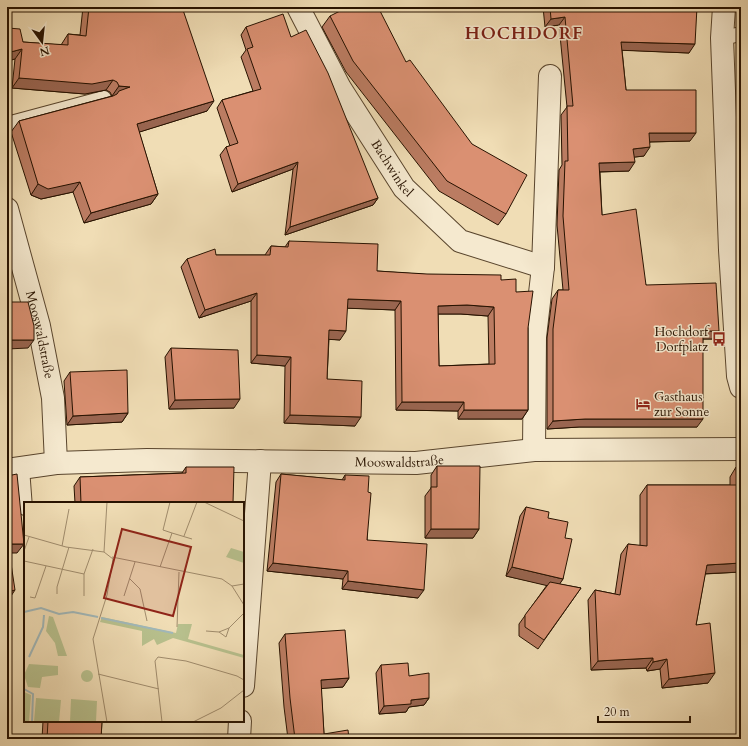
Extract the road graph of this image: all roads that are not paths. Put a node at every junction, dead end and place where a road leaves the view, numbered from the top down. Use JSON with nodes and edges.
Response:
{"nodes":[{"id":1,"x":298,"y":7,"type":"edge"},
{"id":2,"x":724,"y":7,"type":"edge"},
{"id":3,"x":732,"y":36,"type":"edge"},
{"id":4,"x":550,"y":76,"type":"dead end"},
{"id":5,"x":104,"y":98,"type":"edge"},
{"id":6,"x":7,"y":124,"type":"edge"},
{"id":7,"x":7,"y":209,"type":"edge"},
{"id":8,"x":543,"y":267,"type":"junction"},
{"id":9,"x":741,"y":387,"type":"edge"},
{"id":10,"x":534,"y":450,"type":"junction"},
{"id":11,"x":741,"y":450,"type":"edge"},
{"id":12,"x":260,"y":461,"type":"junction"},
{"id":13,"x":56,"y":463,"type":"junction"},
{"id":14,"x":15,"y":469,"type":"edge"},
{"id":15,"x":24,"y":504,"type":"edge"},
{"id":16,"x":244,"y":673,"type":"edge"},
{"id":17,"x":240,"y":722,"type":"edge"},
{"id":18,"x":239,"y":739,"type":"edge"}],
"edges":[{"from":1,"to":8,"type":"street","name":"Bachwinkel"},
{"from":2,"to":3,"type":"street"},
{"from":3,"to":9,"type":"street"},
{"from":4,"to":8,"type":"street"},
{"from":5,"to":6,"type":"lane"},
{"from":7,"to":13,"type":"street","name":"Mooswaldstraße"},
{"from":8,"to":10,"type":"street"},
{"from":10,"to":11,"type":"street","name":"Mooswaldstraße"},
{"from":10,"to":12,"type":"street","name":"Mooswaldstraße"},
{"from":12,"to":13,"type":"street","name":"Mooswaldstraße"},
{"from":12,"to":16,"type":"street"},
{"from":13,"to":14,"type":"street","name":"Mooswaldstraße"},
{"from":14,"to":15,"type":"lane"},
{"from":17,"to":18,"type":"street"}]}
